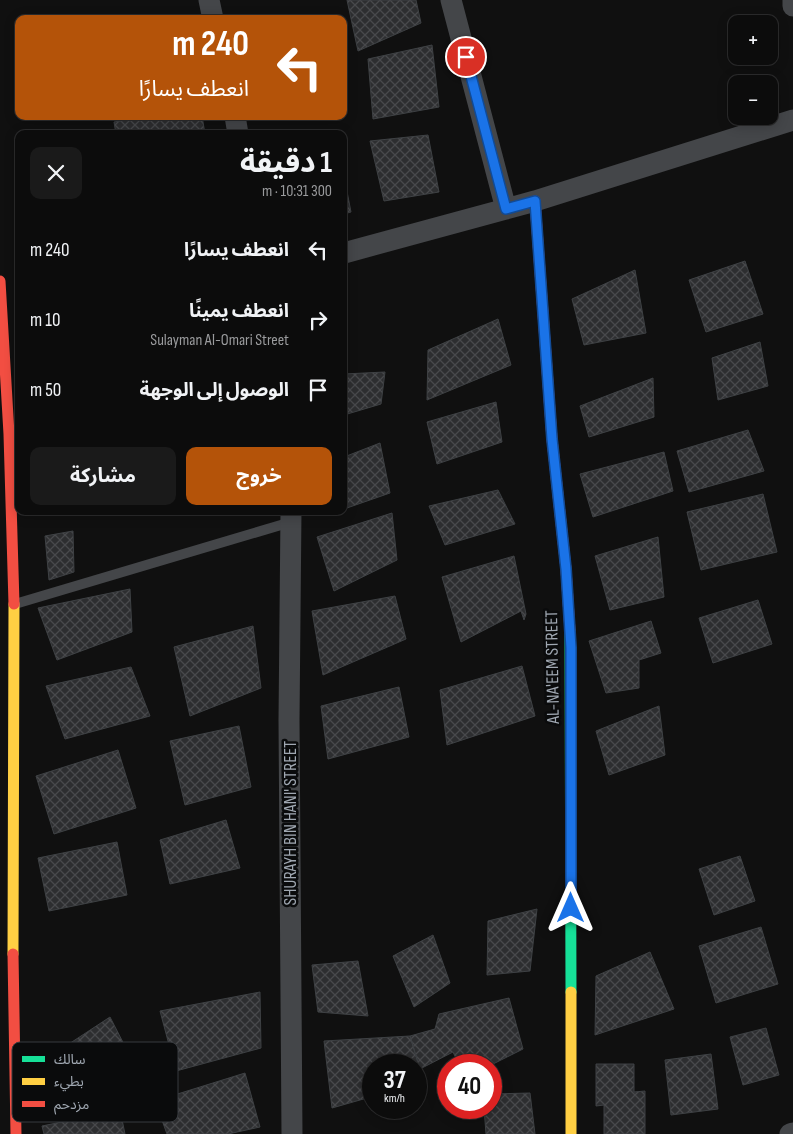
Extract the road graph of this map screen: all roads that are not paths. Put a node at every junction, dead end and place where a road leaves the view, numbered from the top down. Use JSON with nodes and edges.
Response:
{"nodes":[{"id":1,"x":209,"y":0,"type":"edge"},
{"id":2,"x":451,"y":0,"type":"edge"},
{"id":3,"x":793,"y":0,"type":"edge"},
{"id":4,"x":793,"y":6,"type":"edge"},
{"id":5,"x":212,"y":15,"type":"edge"},
{"id":6,"x":793,"y":120,"type":"edge"},
{"id":7,"x":535,"y":201,"type":"junction"},
{"id":8,"x":506,"y":209,"type":"junction"},
{"id":9,"x":347,"y":252,"type":"edge"},
{"id":10,"x":0,"y":281,"type":"edge"},
{"id":11,"x":0,"y":287,"type":"edge"},
{"id":12,"x":12,"y":348,"type":"edge"},
{"id":13,"x":9,"y":434,"type":"edge"},
{"id":14,"x":291,"y":517,"type":"edge"},
{"id":15,"x":14,"y":604,"type":"junction"},
{"id":16,"x":14,"y":1042,"type":"edge"},
{"id":17,"x":292,"y":1134,"type":"edge"},
{"id":18,"x":571,"y":1134,"type":"edge"}],
"edges":[{"from":1,"to":5,"type":"street"},
{"from":2,"to":8,"type":"street"},
{"from":3,"to":4,"type":"street"},
{"from":6,"to":7,"type":"street"},
{"from":7,"to":8,"type":"street"},
{"from":7,"to":18,"type":"street","name":"AL-NA'EEM STREET"},
{"from":8,"to":9,"type":"street"},
{"from":10,"to":11,"type":"street"},
{"from":11,"to":12,"type":"street"},
{"from":12,"to":13,"type":"street"},
{"from":13,"to":15,"type":"street"},
{"from":14,"to":15,"type":"lane"},
{"from":14,"to":17,"type":"street","name":"SHURAYH BIN HANI' STREET"},
{"from":15,"to":16,"type":"street"}]}
